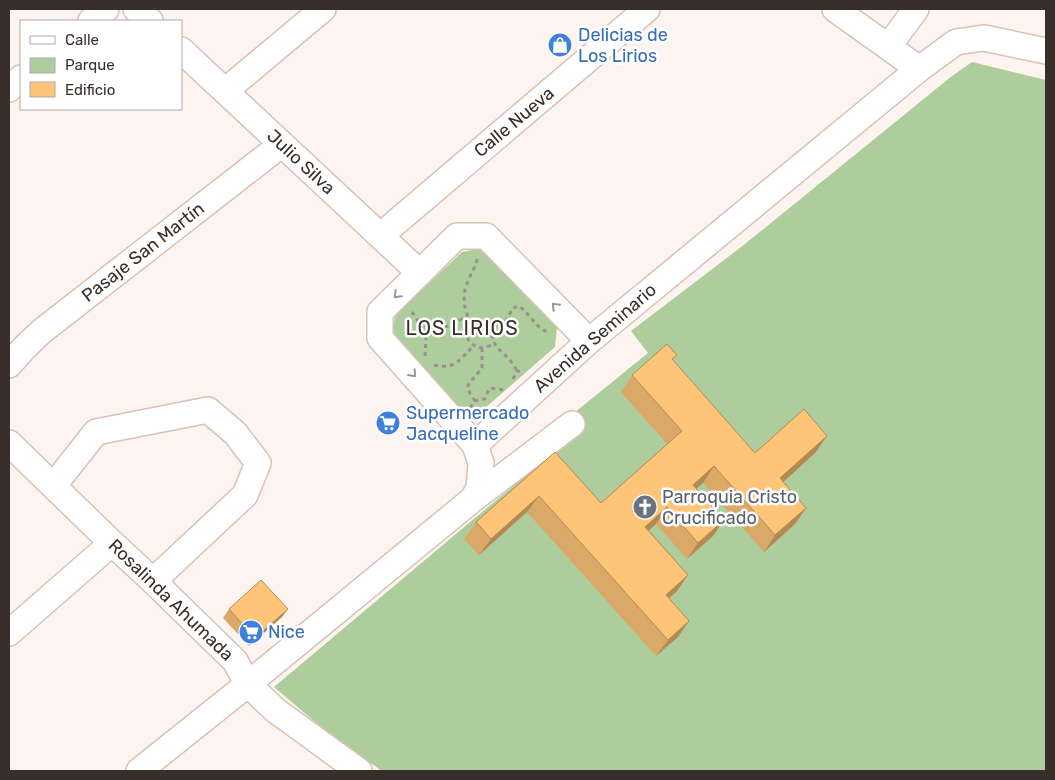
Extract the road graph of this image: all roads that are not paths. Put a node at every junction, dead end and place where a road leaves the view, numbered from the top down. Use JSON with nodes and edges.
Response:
{"nodes":[{"id":1,"x":106,"y":9,"type":"edge"},
{"id":2,"x":136,"y":9,"type":"edge"},
{"id":3,"x":323,"y":9,"type":"edge"},
{"id":4,"x":648,"y":9,"type":"edge"},
{"id":5,"x":835,"y":9,"type":"edge"},
{"id":6,"x":916,"y":9,"type":"edge"},
{"id":7,"x":92,"y":20,"type":"edge"},
{"id":8,"x":149,"y":20,"type":"edge"},
{"id":9,"x":888,"y":47,"type":"junction"},
{"id":10,"x":182,"y":51,"type":"edge"},
{"id":11,"x":1046,"y":51,"type":"edge"},
{"id":12,"x":920,"y":69,"type":"junction"},
{"id":13,"x":20,"y":79,"type":"edge"},
{"id":14,"x":9,"y":89,"type":"edge"},
{"id":15,"x":225,"y":91,"type":"junction"},
{"id":16,"x":282,"y":144,"type":"junction"},
{"id":17,"x":380,"y":236,"type":"junction"},
{"id":18,"x":420,"y":273,"type":"junction"},
{"id":19,"x":581,"y":334,"type":"junction"},
{"id":20,"x":9,"y":365,"type":"edge"},
{"id":21,"x":572,"y":424,"type":"dead end"},
{"id":22,"x":9,"y":443,"type":"edge"},
{"id":23,"x":475,"y":445,"type":"junction"},
{"id":24,"x":54,"y":485,"type":"junction"},
{"id":25,"x":473,"y":499,"type":"junction"},
{"id":26,"x":112,"y":543,"type":"junction"},
{"id":27,"x":153,"y":581,"type":"junction"},
{"id":28,"x":9,"y":632,"type":"edge"},
{"id":29,"x":248,"y":684,"type":"junction"},
{"id":30,"x":138,"y":771,"type":"edge"},
{"id":31,"x":359,"y":771,"type":"edge"}],
"edges":[{"from":1,"to":7,"type":"street"},
{"from":2,"to":8,"type":"street"},
{"from":3,"to":15,"type":"street"},
{"from":4,"to":17,"type":"street","name":"Calle Nueva"},
{"from":5,"to":9,"type":"street"},
{"from":6,"to":9,"type":"street"},
{"from":9,"to":12,"type":"street"},
{"from":10,"to":15,"type":"street","name":"Julio Silva"},
{"from":11,"to":12,"type":"street","name":"Avenida Seminario"},
{"from":12,"to":19,"type":"street","name":"Avenida Seminario"},
{"from":13,"to":14,"type":"street"},
{"from":15,"to":16,"type":"street","name":"Julio Silva"},
{"from":16,"to":17,"type":"street","name":"Julio Silva"},
{"from":16,"to":20,"type":"street","name":"Pasaje San Martín"},
{"from":17,"to":18,"type":"street","name":"Julio Silva"},
{"from":19,"to":18,"type":"street","one_way":true},
{"from":18,"to":23,"type":"street","one_way":true},
{"from":19,"to":23,"type":"street","name":"Avenida Seminario"},
{"from":21,"to":25,"type":"street"},
{"from":22,"to":24,"type":"street","name":"Rosalinda Ahumada"},
{"from":23,"to":25,"type":"street"},
{"from":24,"to":26,"type":"street","name":"Rosalinda Ahumada"},
{"from":24,"to":27,"type":"street"},
{"from":25,"to":29,"type":"street"},
{"from":26,"to":27,"type":"street","name":"Rosalinda Ahumada"},
{"from":26,"to":28,"type":"street"},
{"from":27,"to":29,"type":"street","name":"Rosalinda Ahumada"},
{"from":29,"to":30,"type":"street"},
{"from":29,"to":31,"type":"street","name":"Rosalinda Ahumada"}]}
